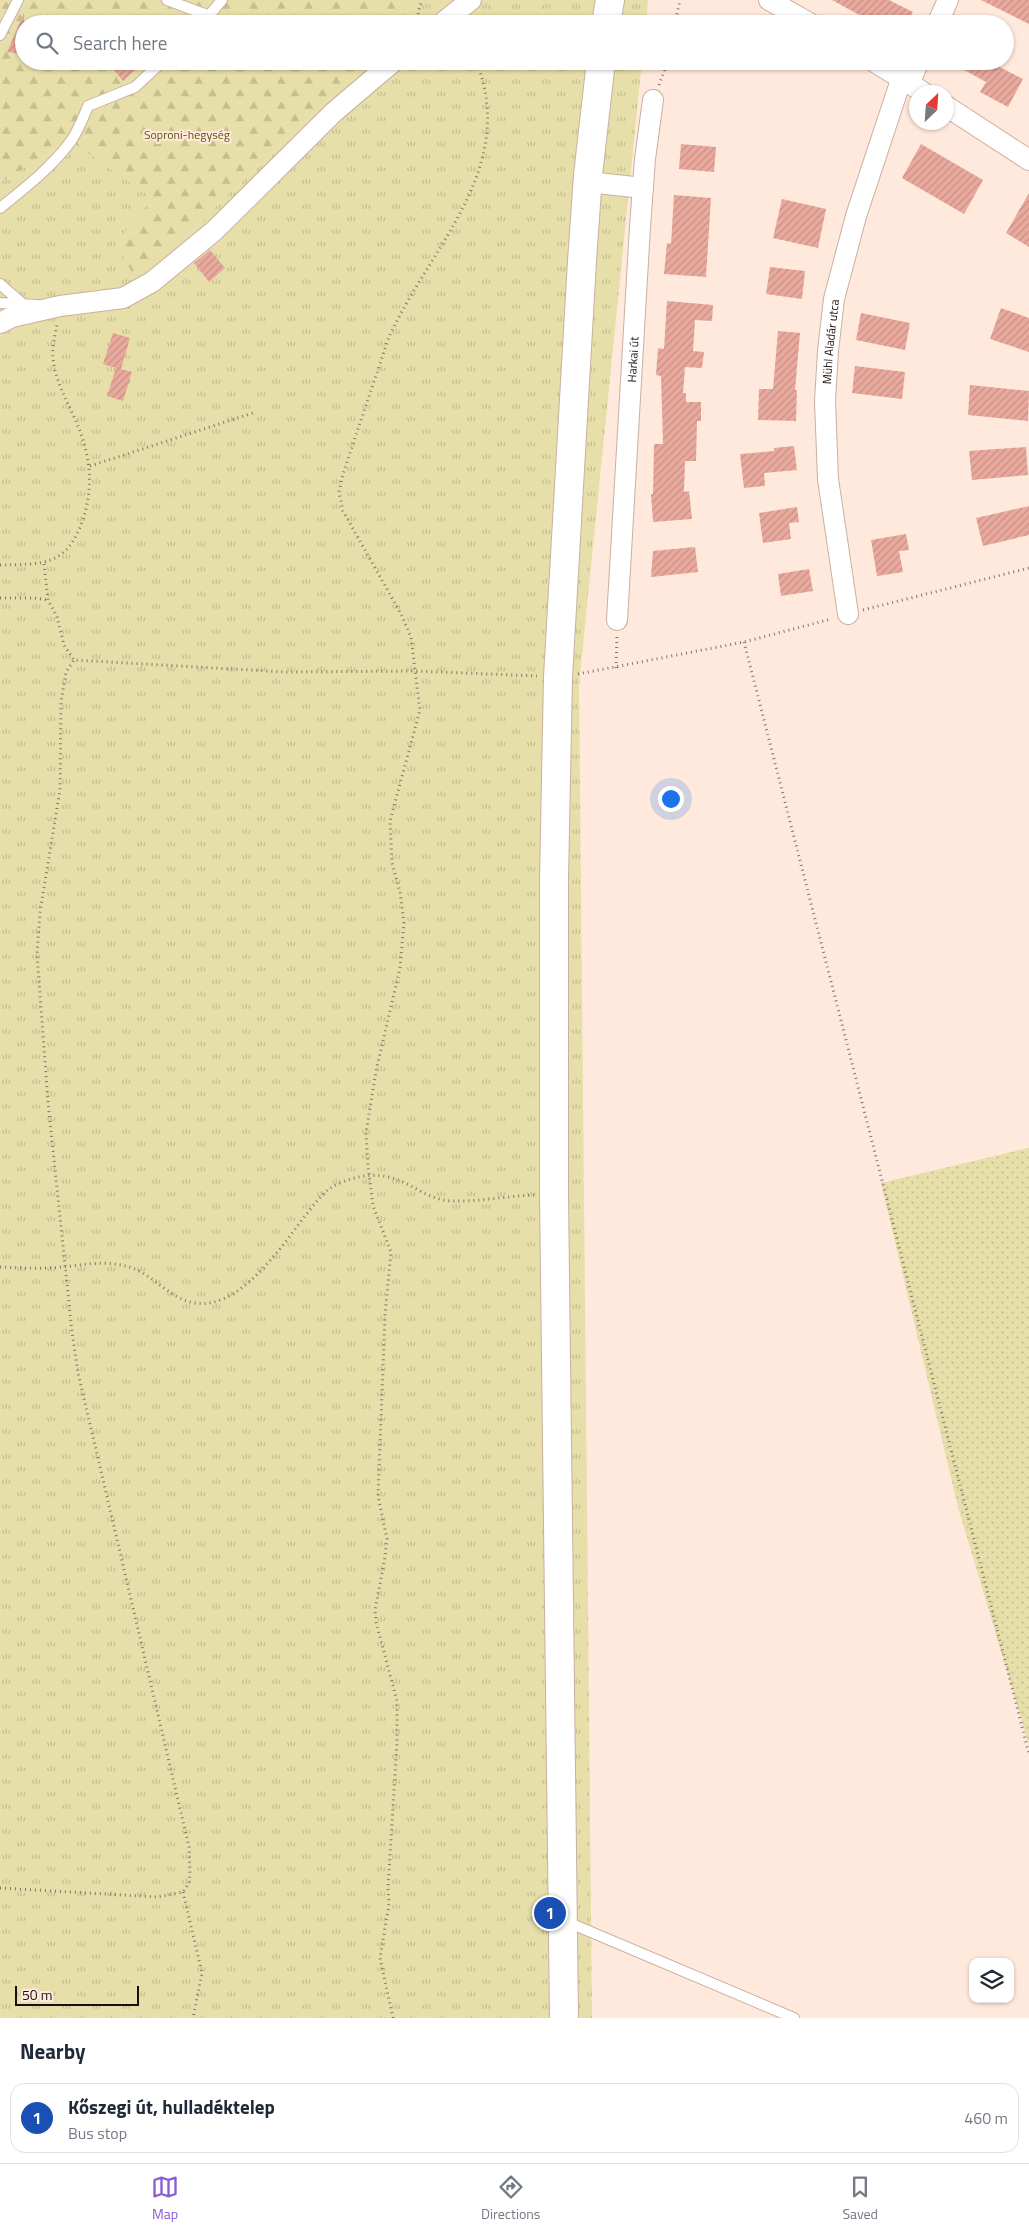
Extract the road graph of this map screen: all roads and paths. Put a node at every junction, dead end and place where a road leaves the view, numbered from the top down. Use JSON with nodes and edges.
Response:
{"nodes":[{"id":1,"x":18,"y":0,"type":"edge"},
{"id":2,"x":167,"y":0,"type":"edge"},
{"id":3,"x":222,"y":0,"type":"edge"},
{"id":4,"x":422,"y":0,"type":"edge"},
{"id":5,"x":471,"y":0,"type":"edge"},
{"id":6,"x":610,"y":0,"type":"edge"},
{"id":7,"x":680,"y":0,"type":"edge"},
{"id":8,"x":769,"y":0,"type":"edge"},
{"id":9,"x":948,"y":0,"type":"edge"},
{"id":10,"x":207,"y":15,"type":"edge"},
{"id":11,"x":211,"y":15,"type":"edge"},
{"id":12,"x":418,"y":15,"type":"edge"},
{"id":13,"x":452,"y":15,"type":"edge"},
{"id":14,"x":608,"y":15,"type":"edge"},
{"id":15,"x":677,"y":15,"type":"edge"},
{"id":16,"x":795,"y":15,"type":"edge"},
{"id":17,"x":941,"y":15,"type":"edge"},
{"id":18,"x":0,"y":35,"type":"edge"},
{"id":19,"x":153,"y":70,"type":"edge"},
{"id":20,"x":383,"y":70,"type":"edge"},
{"id":21,"x":478,"y":70,"type":"edge"},
{"id":22,"x":600,"y":70,"type":"edge"},
{"id":23,"x":665,"y":70,"type":"edge"},
{"id":24,"x":887,"y":70,"type":"edge"},
{"id":25,"x":916,"y":70,"type":"edge"},
{"id":26,"x":911,"y":85,"type":"edge"},
{"id":27,"x":909,"y":90,"type":"edge"},
{"id":28,"x":653,"y":100,"type":"joint"},
{"id":29,"x":954,"y":111,"type":"edge"},
{"id":30,"x":1029,"y":160,"type":"edge"},
{"id":31,"x":588,"y":182,"type":"junction"},
{"id":32,"x":642,"y":188,"type":"junction"},
{"id":33,"x":0,"y":208,"type":"edge"},
{"id":34,"x":0,"y":284,"type":"edge"},
{"id":35,"x":0,"y":303,"type":"edge"},
{"id":36,"x":23,"y":304,"type":"junction"},
{"id":37,"x":60,"y":306,"type":"junction"},
{"id":38,"x":0,"y":323,"type":"edge"},
{"id":39,"x":256,"y":412,"type":"dead end"},
{"id":40,"x":90,"y":466,"type":"junction"},
{"id":41,"x":44,"y":564,"type":"junction"},
{"id":42,"x":0,"y":565,"type":"edge"},
{"id":43,"x":1029,"y":568,"type":"edge"},
{"id":44,"x":0,"y":598,"type":"edge"},
{"id":45,"x":48,"y":600,"type":"junction"},
{"id":46,"x":848,"y":614,"type":"junction"},
{"id":47,"x":617,"y":620,"type":"joint"},
{"id":48,"x":744,"y":642,"type":"junction"},
{"id":49,"x":74,"y":660,"type":"junction"},
{"id":50,"x":616,"y":668,"type":"junction"},
{"id":51,"x":416,"y":671,"type":"junction"},
{"id":52,"x":558,"y":677,"type":"junction"},
{"id":53,"x":369,"y":1175,"type":"junction"},
{"id":54,"x":554,"y":1194,"type":"junction"},
{"id":55,"x":65,"y":1266,"type":"junction"},
{"id":56,"x":0,"y":1267,"type":"edge"},
{"id":57,"x":1029,"y":1754,"type":"edge"},
{"id":58,"x":0,"y":1888,"type":"edge"},
{"id":59,"x":183,"y":1892,"type":"junction"},
{"id":60,"x":562,"y":1919,"type":"junction"},
{"id":61,"x":193,"y":2018,"type":"edge"},
{"id":62,"x":393,"y":2018,"type":"edge"},
{"id":63,"x":564,"y":2018,"type":"edge"},
{"id":64,"x":794,"y":2018,"type":"edge"}],
"edges":[{"from":1,"to":18,"type":"lane"},
{"from":2,"to":10,"type":"lane"},
{"from":3,"to":11,"type":"lane"},
{"from":4,"to":12,"type":"path"},
{"from":5,"to":13,"type":"street"},
{"from":6,"to":14,"type":"main road"},
{"from":7,"to":15,"type":"path"},
{"from":8,"to":16,"type":"street"},
{"from":9,"to":17,"type":"street"},
{"from":19,"to":33,"type":"lane"},
{"from":20,"to":37,"type":"street"},
{"from":21,"to":51,"type":"path"},
{"from":22,"to":31,"type":"main road"},
{"from":23,"to":28,"type":"path"},
{"from":24,"to":26,"type":"street"},
{"from":25,"to":26,"type":"street","name":"Mühl Aladár utca"},
{"from":27,"to":46,"type":"street","name":"Mühl Aladár utca"},
{"from":28,"to":32,"type":"street","name":"Harkai út"},
{"from":29,"to":30,"type":"street"},
{"from":31,"to":32,"type":"street"},
{"from":31,"to":52,"type":"main road"},
{"from":32,"to":47,"type":"street","name":"Harkai út"},
{"from":34,"to":36,"type":"lane"},
{"from":35,"to":36,"type":"lane"},
{"from":36,"to":37,"type":"lane"},
{"from":37,"to":38,"type":"street"},
{"from":37,"to":40,"type":"path"},
{"from":39,"to":40,"type":"path"},
{"from":40,"to":41,"type":"path"},
{"from":41,"to":42,"type":"path"},
{"from":41,"to":45,"type":"path"},
{"from":43,"to":46,"type":"path"},
{"from":44,"to":45,"type":"path"},
{"from":45,"to":49,"type":"path"},
{"from":46,"to":48,"type":"path"},
{"from":47,"to":50,"type":"path"},
{"from":48,"to":50,"type":"path"},
{"from":48,"to":57,"type":"path"},
{"from":49,"to":51,"type":"path"},
{"from":49,"to":55,"type":"path"},
{"from":50,"to":52,"type":"path"},
{"from":51,"to":52,"type":"path"},
{"from":51,"to":53,"type":"path"},
{"from":52,"to":54,"type":"main road"},
{"from":53,"to":54,"type":"path"},
{"from":53,"to":55,"type":"path"},
{"from":53,"to":62,"type":"path"},
{"from":54,"to":60,"type":"main road"},
{"from":55,"to":56,"type":"path"},
{"from":55,"to":59,"type":"path"},
{"from":58,"to":59,"type":"path"},
{"from":59,"to":61,"type":"path"},
{"from":60,"to":63,"type":"main road"},
{"from":60,"to":64,"type":"lane"}]}
